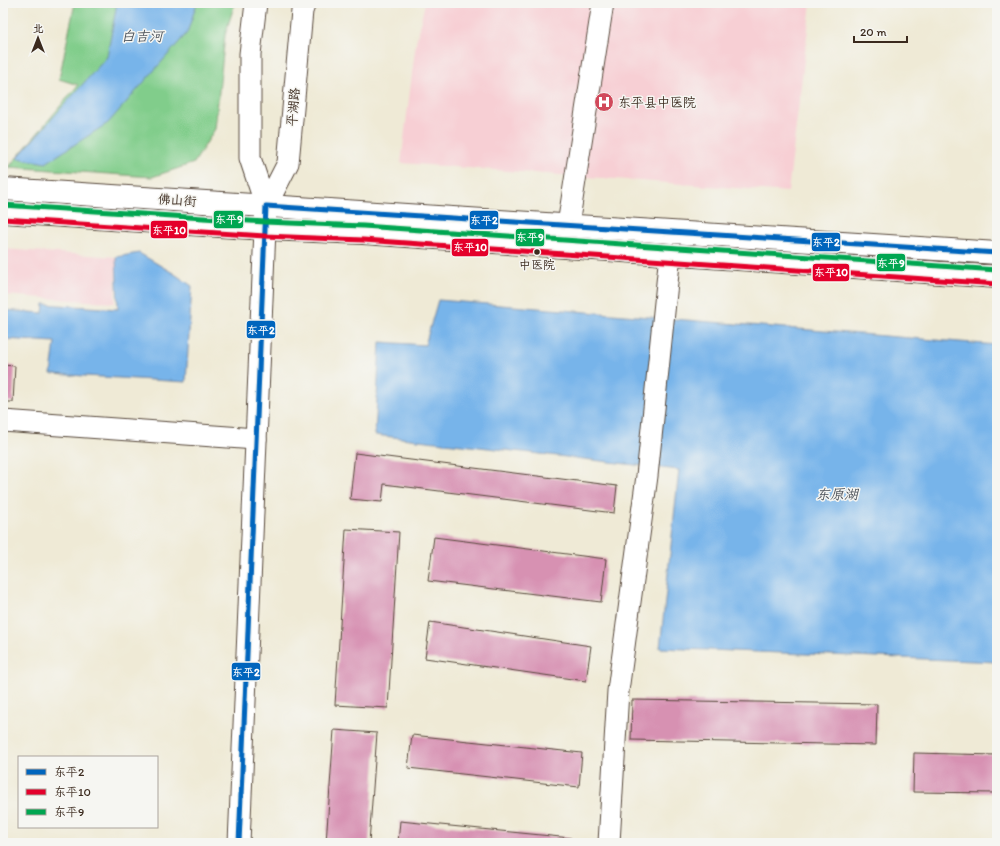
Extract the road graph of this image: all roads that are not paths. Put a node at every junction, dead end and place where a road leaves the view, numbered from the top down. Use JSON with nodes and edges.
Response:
{"nodes":[{"id":1,"x":256,"y":3,"type":"edge"},
{"id":2,"x":305,"y":3,"type":"edge"},
{"id":3,"x":603,"y":3,"type":"edge"},
{"id":4,"x":3,"y":189,"type":"edge"},
{"id":5,"x":266,"y":206,"type":"junction"},
{"id":6,"x":3,"y":212,"type":"edge"},
{"id":7,"x":568,"y":224,"type":"junction"},
{"id":8,"x":265,"y":229,"type":"junction"},
{"id":9,"x":997,"y":253,"type":"edge"},
{"id":10,"x":670,"y":254,"type":"junction"},
{"id":11,"x":997,"y":276,"type":"edge"},
{"id":12,"x":3,"y":421,"type":"edge"},
{"id":13,"x":256,"y":439,"type":"junction"},
{"id":14,"x":239,"y":843,"type":"edge"},
{"id":15,"x":609,"y":843,"type":"edge"}],
"edges":[{"from":1,"to":5,"type":"street","name":"平湖路"},
{"from":2,"to":5,"type":"street","name":"平湖路"},
{"from":3,"to":7,"type":"street"},
{"from":4,"to":5,"type":"main road","name":"佛山街"},
{"from":5,"to":7,"type":"main road","name":"佛山街"},
{"from":5,"to":8,"type":"street","name":"平湖路"},
{"from":6,"to":8,"type":"main road","name":"佛山街"},
{"from":7,"to":9,"type":"main road","name":"佛山街"},
{"from":8,"to":10,"type":"main road","name":"佛山街"},
{"from":8,"to":13,"type":"street","name":"平湖路"},
{"from":10,"to":11,"type":"main road","name":"佛山街"},
{"from":10,"to":15,"type":"street"},
{"from":12,"to":13,"type":"street"},
{"from":13,"to":14,"type":"street","name":"平湖路"}]}
